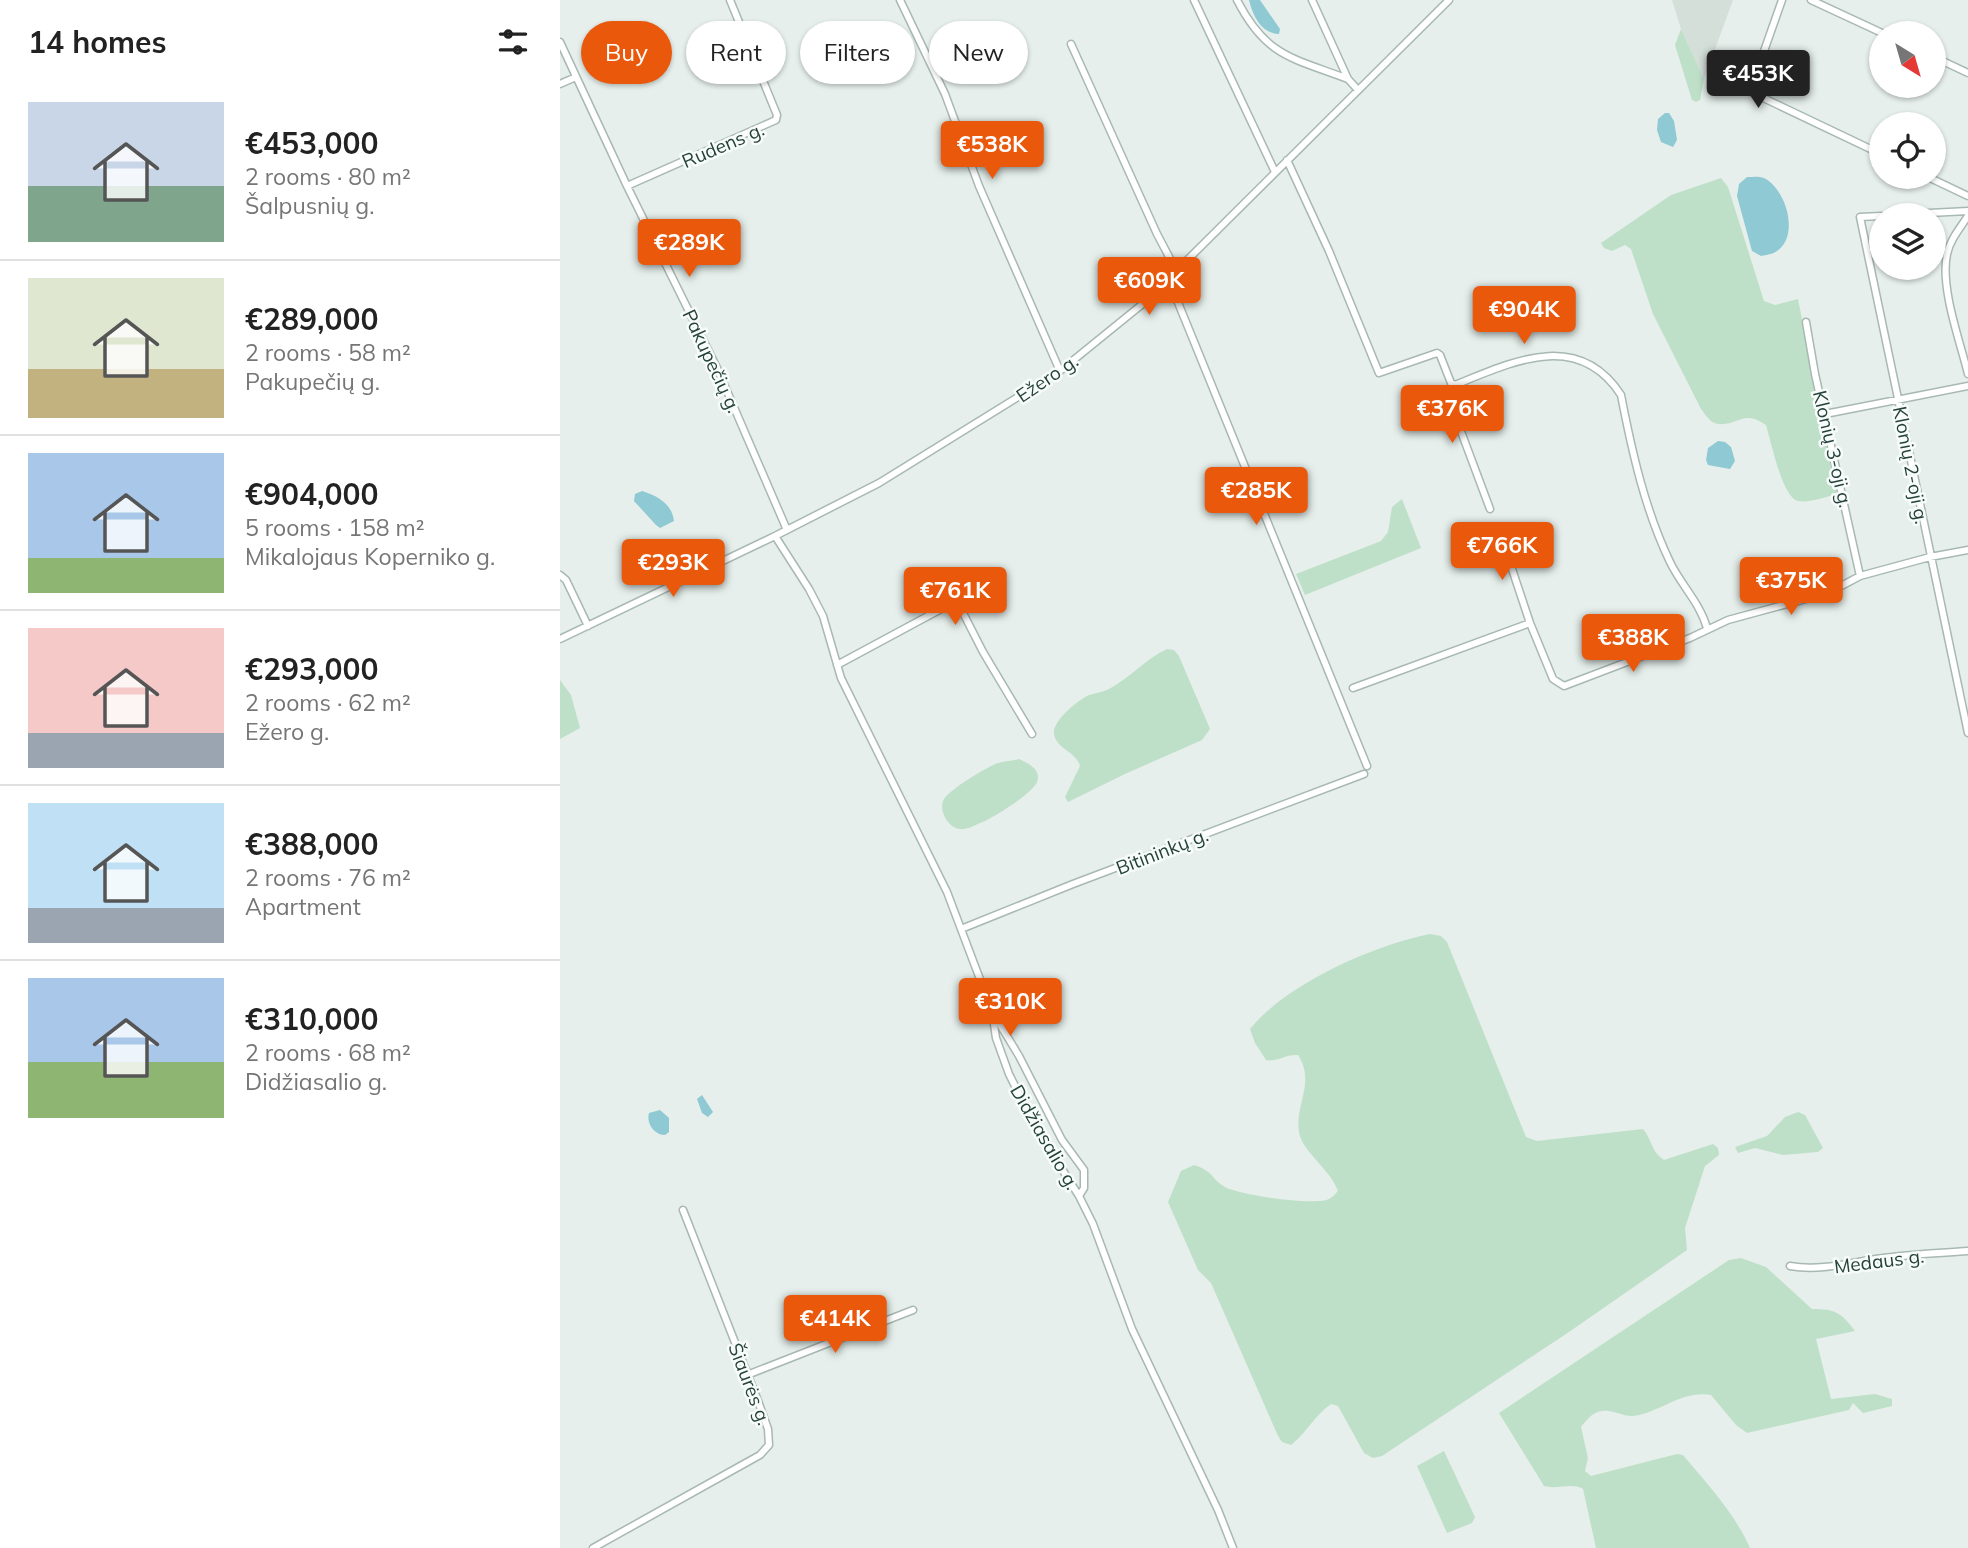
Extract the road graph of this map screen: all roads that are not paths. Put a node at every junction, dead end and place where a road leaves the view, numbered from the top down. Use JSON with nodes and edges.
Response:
{"nodes":[{"id":1,"x":730,"y":0,"type":"edge"},
{"id":2,"x":900,"y":0,"type":"edge"},
{"id":3,"x":1194,"y":0,"type":"edge"},
{"id":4,"x":1237,"y":0,"type":"edge"},
{"id":5,"x":1312,"y":0,"type":"edge"},
{"id":6,"x":1449,"y":0,"type":"edge"},
{"id":7,"x":1782,"y":0,"type":"edge"},
{"id":8,"x":1811,"y":0,"type":"edge"},
{"id":9,"x":1869,"y":27,"type":"edge"},
{"id":10,"x":560,"y":42,"type":"edge"},
{"id":11,"x":1070,"y":44,"type":"dead end"},
{"id":12,"x":1946,"y":63,"type":"edge"},
{"id":13,"x":1968,"y":73,"type":"edge"},
{"id":14,"x":576,"y":77,"type":"junction"},
{"id":15,"x":1348,"y":79,"type":"junction"},
{"id":16,"x":560,"y":84,"type":"edge"},
{"id":17,"x":1358,"y":90,"type":"junction"},
{"id":18,"x":1869,"y":148,"type":"edge"},
{"id":19,"x":1287,"y":160,"type":"junction"},
{"id":20,"x":1275,"y":172,"type":"junction"},
{"id":21,"x":627,"y":186,"type":"junction"},
{"id":22,"x":1946,"y":186,"type":"edge"},
{"id":23,"x":1968,"y":196,"type":"edge"},
{"id":24,"x":1968,"y":213,"type":"edge"},
{"id":25,"x":1946,"y":214,"type":"edge"},
{"id":26,"x":1869,"y":217,"type":"edge"},
{"id":27,"x":1869,"y":259,"type":"edge"},
{"id":28,"x":1176,"y":270,"type":"junction"},
{"id":29,"x":1168,"y":278,"type":"junction"},
{"id":30,"x":1873,"y":280,"type":"edge"},
{"id":31,"x":1807,"y":322,"type":"dead end"},
{"id":32,"x":1060,"y":371,"type":"junction"},
{"id":33,"x":1968,"y":374,"type":"edge"},
{"id":34,"x":1452,"y":384,"type":"junction"},
{"id":35,"x":1968,"y":386,"type":"edge"},
{"id":36,"x":1899,"y":401,"type":"junction"},
{"id":37,"x":1825,"y":414,"type":"junction"},
{"id":38,"x":1490,"y":509,"type":"dead end"},
{"id":39,"x":787,"y":530,"type":"junction"},
{"id":40,"x":1500,"y":533,"type":"dead end"},
{"id":41,"x":775,"y":536,"type":"junction"},
{"id":42,"x":1968,"y":550,"type":"edge"},
{"id":43,"x":1930,"y":557,"type":"junction"},
{"id":44,"x":560,"y":575,"type":"edge"},
{"id":45,"x":1860,"y":576,"type":"junction"},
{"id":46,"x":1530,"y":623,"type":"junction"},
{"id":47,"x":588,"y":626,"type":"junction"},
{"id":48,"x":1707,"y":628,"type":"junction"},
{"id":49,"x":560,"y":639,"type":"edge"},
{"id":50,"x":837,"y":664,"type":"junction"},
{"id":51,"x":1353,"y":688,"type":"dead end"},
{"id":52,"x":1968,"y":733,"type":"edge"},
{"id":53,"x":1031,"y":734,"type":"dead end"},
{"id":54,"x":1367,"y":766,"type":"dead end"},
{"id":55,"x":1364,"y":774,"type":"dead end"},
{"id":56,"x":961,"y":929,"type":"junction"},
{"id":57,"x":992,"y":1011,"type":"junction"},
{"id":58,"x":1079,"y":1196,"type":"junction"},
{"id":59,"x":683,"y":1210,"type":"dead end"},
{"id":60,"x":1968,"y":1251,"type":"edge"},
{"id":61,"x":1790,"y":1266,"type":"dead end"},
{"id":62,"x":913,"y":1310,"type":"dead end"},
{"id":63,"x":747,"y":1375,"type":"junction"},
{"id":64,"x":593,"y":1548,"type":"edge"},
{"id":65,"x":1233,"y":1548,"type":"edge"}],
"edges":[{"from":1,"to":21,"type":"street","name":"Rudens g."},
{"from":2,"to":32,"type":"street"},
{"from":3,"to":20,"type":"street"},
{"from":4,"to":15,"type":"street"},
{"from":5,"to":15,"type":"street"},
{"from":6,"to":17,"type":"street","name":"Ežero g."},
{"from":7,"to":18,"type":"street"},
{"from":8,"to":9,"type":"street"},
{"from":10,"to":14,"type":"street","name":"Pakupečių g."},
{"from":11,"to":28,"type":"street"},
{"from":12,"to":13,"type":"street"},
{"from":14,"to":16,"type":"street"},
{"from":14,"to":21,"type":"street","name":"Pakupečių g."},
{"from":15,"to":17,"type":"street"},
{"from":17,"to":19,"type":"street","name":"Ežero g."},
{"from":19,"to":20,"type":"street","name":"Ežero g."},
{"from":19,"to":34,"type":"street"},
{"from":20,"to":28,"type":"street","name":"Ežero g."},
{"from":21,"to":39,"type":"street","name":"Pakupečių g."},
{"from":22,"to":23,"type":"street"},
{"from":24,"to":25,"type":"street"},
{"from":24,"to":33,"type":"street"},
{"from":26,"to":27,"type":"street","name":"Klonių 2-oji g."},
{"from":28,"to":29,"type":"street","name":"Ežero g."},
{"from":29,"to":32,"type":"street","name":"Ežero g."},
{"from":29,"to":54,"type":"street"},
{"from":30,"to":36,"type":"street","name":"Klonių 2-oji g."},
{"from":31,"to":37,"type":"street","name":"Klonių 3-oji g."},
{"from":32,"to":39,"type":"street","name":"Ežero g."},
{"from":34,"to":38,"type":"street"},
{"from":34,"to":48,"type":"street"},
{"from":35,"to":36,"type":"street"},
{"from":36,"to":37,"type":"street"},
{"from":36,"to":43,"type":"street","name":"Klonių 2-oji g."},
{"from":37,"to":45,"type":"street","name":"Klonių 3-oji g."},
{"from":39,"to":41,"type":"street","name":"Ežero g."},
{"from":40,"to":46,"type":"street"},
{"from":41,"to":47,"type":"street","name":"Ežero g."},
{"from":41,"to":50,"type":"street","name":"Didžiasalio g."},
{"from":42,"to":43,"type":"street"},
{"from":43,"to":45,"type":"street"},
{"from":43,"to":52,"type":"street","name":"Klonių 2-oji g."},
{"from":44,"to":47,"type":"street"},
{"from":45,"to":48,"type":"street"},
{"from":46,"to":48,"type":"street"},
{"from":46,"to":51,"type":"street"},
{"from":47,"to":49,"type":"street","name":"Ežero g."},
{"from":50,"to":53,"type":"street"},
{"from":50,"to":56,"type":"street","name":"Didžiasalio g."},
{"from":55,"to":56,"type":"street","name":"Bitininkų g."},
{"from":56,"to":57,"type":"street","name":"Didžiasalio g."},
{"from":57,"to":58,"type":"street","name":"Didžiasalio g."},
{"from":57,"to":58,"type":"street"},
{"from":58,"to":65,"type":"street","name":"Didžiasalio g."},
{"from":59,"to":63,"type":"street","name":"Šiaurės g."},
{"from":60,"to":61,"type":"street","name":"Medaus g."},
{"from":62,"to":63,"type":"street"},
{"from":63,"to":64,"type":"street","name":"Šiaurės g."}]}
